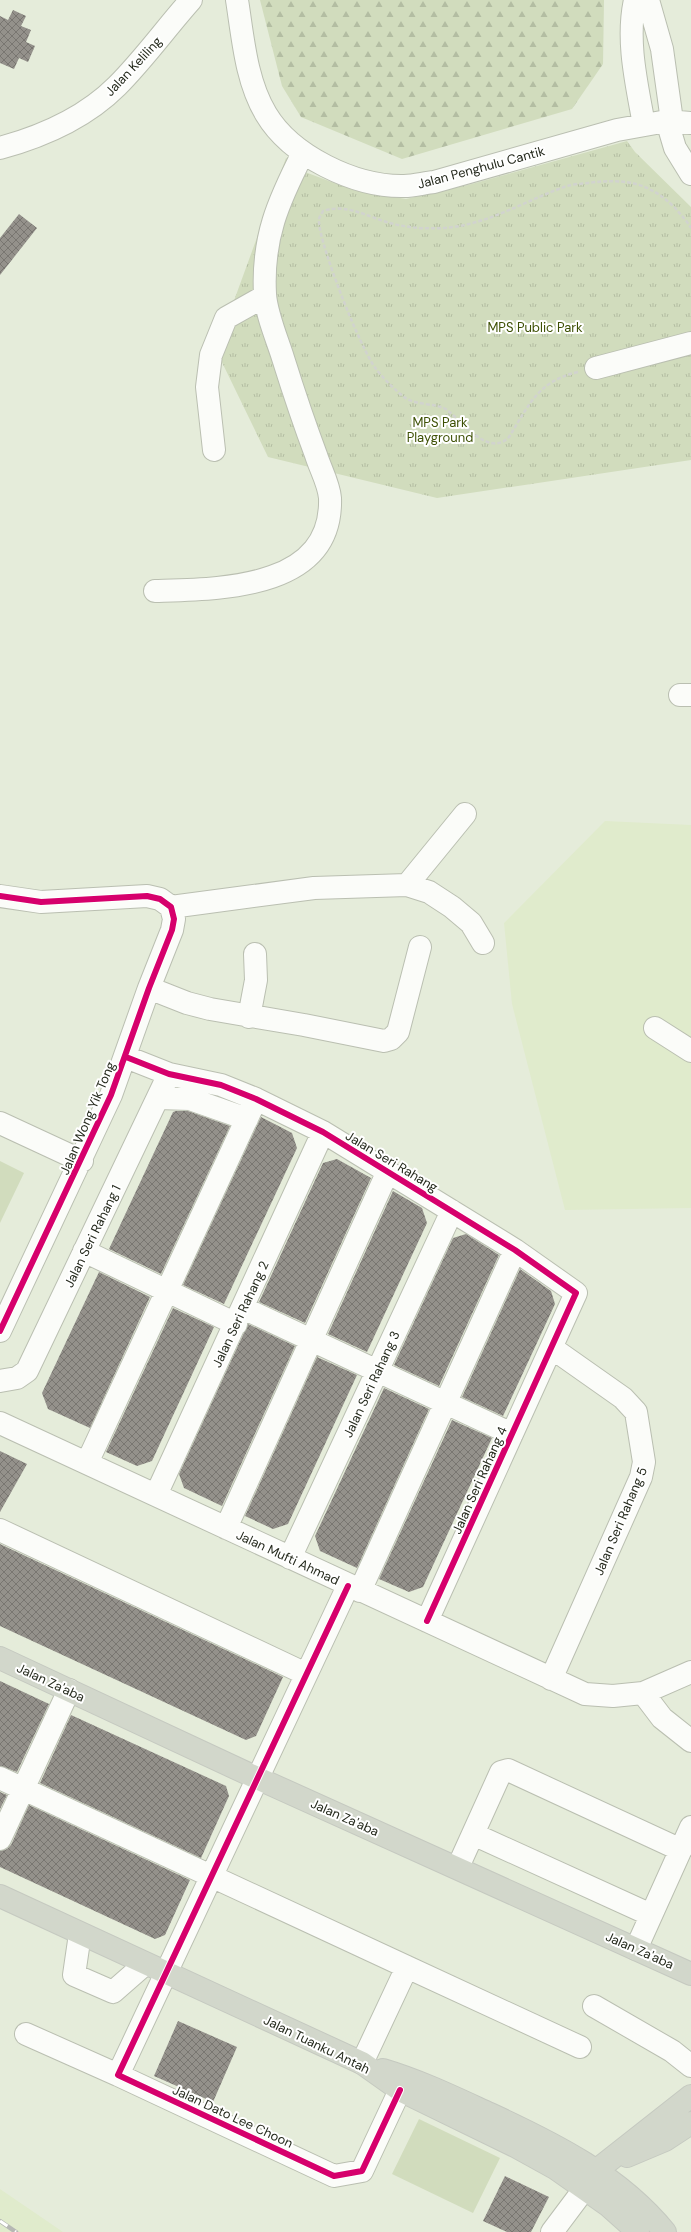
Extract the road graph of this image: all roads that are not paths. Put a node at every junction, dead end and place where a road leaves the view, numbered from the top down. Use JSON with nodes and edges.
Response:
{"nodes":[{"id":1,"x":191,"y":0,"type":"edge"},
{"id":2,"x":237,"y":0,"type":"edge"},
{"id":3,"x":635,"y":0,"type":"edge"},
{"id":4,"x":648,"y":0,"type":"edge"},
{"id":5,"x":677,"y":122,"type":"edge"},
{"id":6,"x":644,"y":125,"type":"junction"},
{"id":7,"x":1,"y":149,"type":"edge"},
{"id":8,"x":303,"y":154,"type":"junction"},
{"id":9,"x":691,"y":174,"type":"edge"},
{"id":10,"x":265,"y":296,"type":"junction"},
{"id":11,"x":691,"y":343,"type":"edge"},
{"id":12,"x":596,"y":368,"type":"road end"},
{"id":13,"x":214,"y":450,"type":"dead end"},
{"id":14,"x":155,"y":591,"type":"dead end"},
{"id":15,"x":465,"y":814,"type":"dead end"},
{"id":16,"x":407,"y":885,"type":"junction"},
{"id":17,"x":0,"y":896,"type":"edge"},
{"id":18,"x":171,"y":907,"type":"junction"},
{"id":19,"x":483,"y":943,"type":"dead end"},
{"id":20,"x":420,"y":947,"type":"dead end"},
{"id":21,"x":255,"y":954,"type":"dead end"},
{"id":22,"x":149,"y":988,"type":"junction"},
{"id":23,"x":249,"y":1017,"type":"junction"},
{"id":24,"x":655,"y":1028,"type":"dead end"},
{"id":25,"x":691,"y":1051,"type":"edge"},
{"id":26,"x":126,"y":1057,"type":"junction"},
{"id":27,"x":169,"y":1074,"type":"junction"},
{"id":28,"x":158,"y":1098,"type":"junction"},
{"id":29,"x":256,"y":1099,"type":"junction"},
{"id":30,"x":247,"y":1119,"type":"junction"},
{"id":31,"x":0,"y":1123,"type":"edge"},
{"id":32,"x":323,"y":1132,"type":"junction"},
{"id":33,"x":82,"y":1161,"type":"junction"},
{"id":34,"x":388,"y":1172,"type":"junction"},
{"id":35,"x":452,"y":1211,"type":"junction"},
{"id":36,"x":515,"y":1250,"type":"junction"},
{"id":37,"x":84,"y":1251,"type":"junction"},
{"id":38,"x":167,"y":1292,"type":"junction"},
{"id":39,"x":239,"y":1316,"type":"junction"},
{"id":40,"x":0,"y":1331,"type":"edge"},
{"id":41,"x":310,"y":1340,"type":"junction"},
{"id":42,"x":552,"y":1348,"type":"junction"},
{"id":43,"x":377,"y":1371,"type":"junction"},
{"id":44,"x":0,"y":1381,"type":"edge"},
{"id":45,"x":446,"y":1403,"type":"junction"},
{"id":46,"x":0,"y":1423,"type":"edge"},
{"id":47,"x":512,"y":1434,"type":"junction"},
{"id":48,"x":87,"y":1463,"type":"junction"},
{"id":49,"x":156,"y":1495,"type":"junction"},
{"id":50,"x":226,"y":1528,"type":"junction"},
{"id":51,"x":0,"y":1530,"type":"edge"},
{"id":52,"x":290,"y":1558,"type":"junction"},
{"id":53,"x":354,"y":1588,"type":"junction"},
{"id":54,"x":427,"y":1621,"type":"junction"},
{"id":55,"x":0,"y":1658,"type":"edge"},
{"id":56,"x":691,"y":1672,"type":"edge"},
{"id":57,"x":306,"y":1674,"type":"junction"},
{"id":58,"x":551,"y":1679,"type":"junction"},
{"id":59,"x":69,"y":1690,"type":"junction"},
{"id":60,"x":643,"y":1693,"type":"junction"},
{"id":61,"x":691,"y":1741,"type":"edge"},
{"id":62,"x":0,"y":1778,"type":"edge"},
{"id":63,"x":257,"y":1778,"type":"junction"},
{"id":64,"x":23,"y":1789,"type":"junction"},
{"id":65,"x":691,"y":1827,"type":"edge"},
{"id":66,"x":473,"y":1834,"type":"junction"},
{"id":67,"x":0,"y":1838,"type":"edge"},
{"id":68,"x":681,"y":1850,"type":"junction"},
{"id":69,"x":458,"y":1867,"type":"junction"},
{"id":70,"x":211,"y":1876,"type":"junction"},
{"id":71,"x":0,"y":1896,"type":"edge"},
{"id":72,"x":651,"y":1915,"type":"junction"},
{"id":73,"x":80,"y":1934,"type":"junction"},
{"id":74,"x":636,"y":1948,"type":"junction"},
{"id":75,"x":145,"y":1964,"type":"junction"},
{"id":76,"x":407,"y":1967,"type":"junction"},
{"id":77,"x":166,"y":1973,"type":"junction"},
{"id":78,"x":691,"y":1974,"type":"edge"},
{"id":79,"x":594,"y":2006,"type":"dead end"},
{"id":80,"x":26,"y":2034,"type":"dead end"},
{"id":81,"x":580,"y":2047,"type":"dead end"},
{"id":82,"x":362,"y":2063,"type":"junction"},
{"id":83,"x":691,"y":2066,"type":"edge"},
{"id":84,"x":118,"y":2075,"type":"junction"},
{"id":85,"x":400,"y":2090,"type":"junction"},
{"id":86,"x":691,"y":2096,"type":"edge"},
{"id":87,"x":691,"y":2123,"type":"edge"},
{"id":88,"x":597,"y":2170,"type":"junction"},
{"id":89,"x":585,"y":2188,"type":"junction"},
{"id":90,"x":552,"y":2232,"type":"edge"},
{"id":91,"x":638,"y":2232,"type":"edge"},
{"id":92,"x":665,"y":2232,"type":"edge"}],
"edges":[{"from":1,"to":7,"type":"street","name":"Jalan Keliling"},
{"from":2,"to":8,"type":"street","name":"Jalan Penghulu Cantik"},
{"from":3,"to":6,"type":"street"},
{"from":4,"to":5,"type":"street"},
{"from":5,"to":6,"type":"street","name":"Jalan Penghulu Cantik"},
{"from":5,"to":9,"type":"street"},
{"from":6,"to":8,"type":"street","name":"Jalan Penghulu Cantik"},
{"from":8,"to":10,"type":"street"},
{"from":10,"to":13,"type":"street"},
{"from":10,"to":14,"type":"street"},
{"from":11,"to":12,"type":"street"},
{"from":15,"to":16,"type":"street"},
{"from":16,"to":18,"type":"street"},
{"from":16,"to":19,"type":"street"},
{"from":17,"to":18,"type":"street"},
{"from":18,"to":22,"type":"street","name":"Jalan Wong Yik Tong"},
{"from":20,"to":23,"type":"street"},
{"from":21,"to":23,"type":"street"},
{"from":22,"to":23,"type":"street"},
{"from":22,"to":26,"type":"street","name":"Jalan Wong Yik Tong"},
{"from":24,"to":25,"type":"street"},
{"from":26,"to":27,"type":"street","name":"Jalan Seri Rahang"},
{"from":26,"to":33,"type":"street","name":"Jalan Wong Yik Tong"},
{"from":27,"to":28,"type":"street","name":"Jalan Seri Rahang 1"},
{"from":27,"to":29,"type":"street","name":"Jalan Seri Rahang"},
{"from":28,"to":30,"type":"street"},
{"from":28,"to":37,"type":"street","name":"Jalan Seri Rahang 1"},
{"from":29,"to":30,"type":"street"},
{"from":29,"to":32,"type":"street","name":"Jalan Seri Rahang"},
{"from":30,"to":38,"type":"street"},
{"from":31,"to":33,"type":"street"},
{"from":32,"to":34,"type":"street","name":"Jalan Seri Rahang"},
{"from":32,"to":39,"type":"street","name":"Jalan Seri Rahang 2"},
{"from":33,"to":40,"type":"street","name":"Jalan Wong Yik Tong"},
{"from":34,"to":35,"type":"street","name":"Jalan Seri Rahang"},
{"from":34,"to":41,"type":"street"},
{"from":35,"to":36,"type":"street","name":"Jalan Seri Rahang"},
{"from":35,"to":43,"type":"street","name":"Jalan Seri Rahang 3"},
{"from":36,"to":42,"type":"street","name":"Jalan Seri Rahang"},
{"from":36,"to":45,"type":"street"},
{"from":37,"to":38,"type":"street"},
{"from":37,"to":44,"type":"street","name":"Jalan Seri Rahang 1"},
{"from":38,"to":39,"type":"street"},
{"from":38,"to":48,"type":"street"},
{"from":39,"to":41,"type":"street"},
{"from":39,"to":49,"type":"street","name":"Jalan Seri Rahang 2"},
{"from":41,"to":43,"type":"street"},
{"from":41,"to":50,"type":"street"},
{"from":42,"to":47,"type":"street","name":"Jalan Seri Rahang 4"},
{"from":42,"to":58,"type":"street","name":"Jalan Seri Rahang 5"},
{"from":43,"to":45,"type":"street"},
{"from":43,"to":52,"type":"street","name":"Jalan Seri Rahang 3"},
{"from":45,"to":47,"type":"street"},
{"from":45,"to":53,"type":"street"},
{"from":46,"to":48,"type":"street","name":"Jalan Mufti Ahmad"},
{"from":47,"to":54,"type":"street","name":"Jalan Seri Rahang 4"},
{"from":48,"to":49,"type":"street","name":"Jalan Mufti Ahmad"},
{"from":49,"to":50,"type":"street","name":"Jalan Mufti Ahmad"},
{"from":50,"to":52,"type":"street","name":"Jalan Mufti Ahmad"},
{"from":51,"to":57,"type":"street"},
{"from":52,"to":53,"type":"street","name":"Jalan Mufti Ahmad"},
{"from":53,"to":54,"type":"street","name":"Jalan Mufti Ahmad"},
{"from":53,"to":57,"type":"street"},
{"from":54,"to":58,"type":"street","name":"Jalan Mufti Ahmad"},
{"from":55,"to":59,"type":"highway","name":"Jalan Za'aba"},
{"from":56,"to":60,"type":"street","name":"Jalan Mufti Ahmad"},
{"from":57,"to":63,"type":"street"},
{"from":58,"to":60,"type":"street","name":"Jalan Mufti Ahmad"},
{"from":59,"to":63,"type":"highway","name":"Jalan Za'aba"},
{"from":59,"to":64,"type":"street"},
{"from":60,"to":61,"type":"street"},
{"from":62,"to":64,"type":"street"},
{"from":63,"to":69,"type":"highway","name":"Jalan Za'aba"},
{"from":63,"to":70,"type":"street"},
{"from":64,"to":67,"type":"street"},
{"from":64,"to":70,"type":"street"},
{"from":65,"to":68,"type":"street"},
{"from":66,"to":68,"type":"street"},
{"from":66,"to":69,"type":"street"},
{"from":66,"to":72,"type":"street"},
{"from":68,"to":72,"type":"street"},
{"from":69,"to":74,"type":"highway","name":"Jalan Za'aba"},
{"from":70,"to":76,"type":"street"},
{"from":70,"to":77,"type":"street"},
{"from":71,"to":73,"type":"highway","name":"Jalan Tuanku Antah"},
{"from":72,"to":74,"type":"street"},
{"from":73,"to":75,"type":"highway","name":"Jalan Tuanku Antah"},
{"from":73,"to":75,"type":"street"},
{"from":74,"to":78,"type":"highway","name":"Jalan Za'aba"},
{"from":75,"to":77,"type":"highway","name":"Jalan Tuanku Antah"},
{"from":76,"to":81,"type":"street"},
{"from":76,"to":82,"type":"street"},
{"from":77,"to":82,"type":"highway","name":"Jalan Tuanku Antah"},
{"from":77,"to":84,"type":"street"},
{"from":79,"to":83,"type":"street"},
{"from":80,"to":84,"type":"street"},
{"from":82,"to":85,"type":"highway","name":"Jalan Tuanku Antah"},
{"from":82,"to":88,"type":"highway"},
{"from":84,"to":85,"type":"street","name":"Jalan Dato Lee Choon"},
{"from":85,"to":89,"type":"highway","name":"Jalan Tuanku Antah"},
{"from":86,"to":88,"type":"highway"},
{"from":87,"to":88,"type":"highway"},
{"from":88,"to":92,"type":"highway"},
{"from":89,"to":90,"type":"street"},
{"from":89,"to":91,"type":"highway","name":"Jalan Tuanku Antah"}]}
